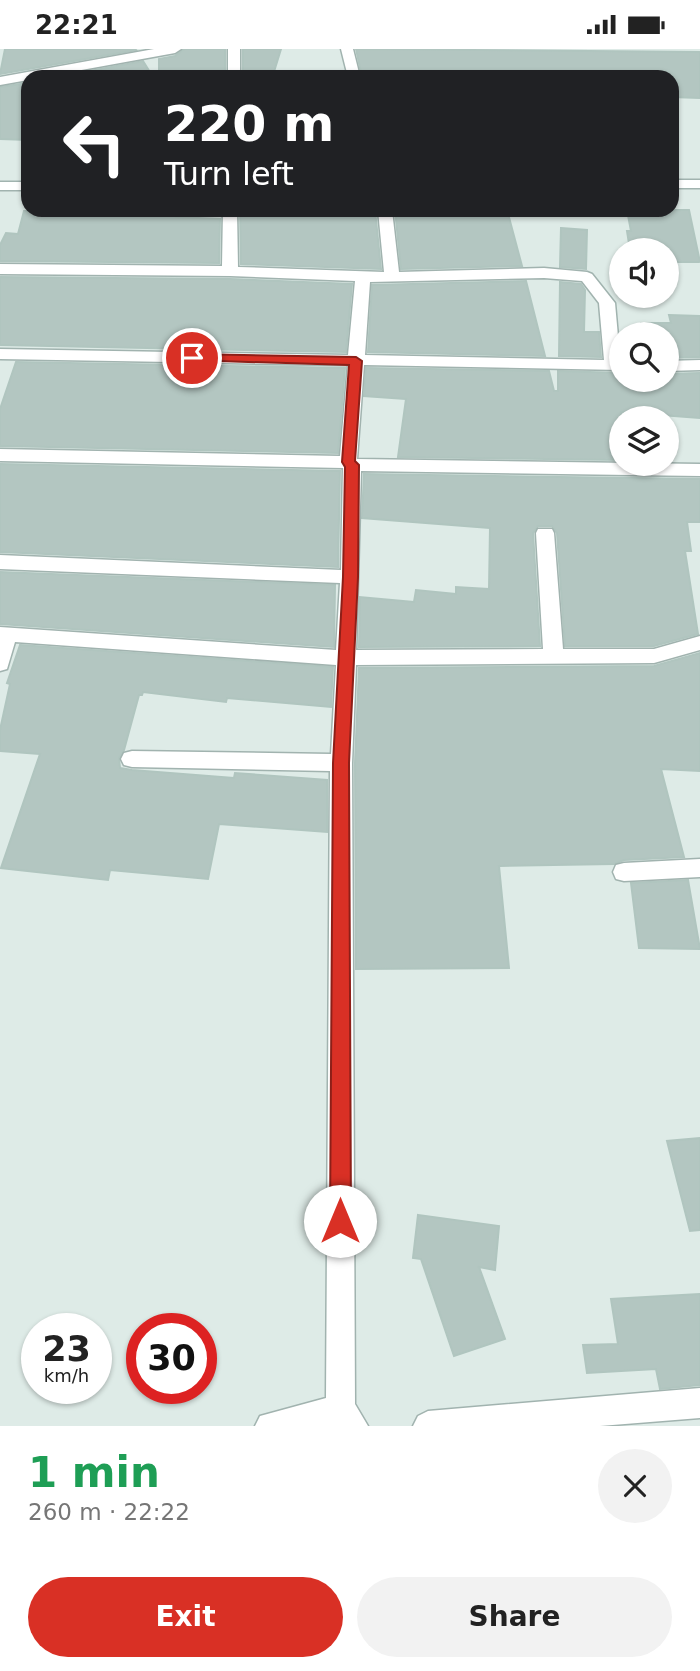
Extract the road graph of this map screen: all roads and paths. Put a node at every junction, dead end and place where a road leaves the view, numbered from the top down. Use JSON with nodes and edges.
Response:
{"nodes":[{"id":1,"x":175,"y":49,"type":"edge"},
{"id":2,"x":234,"y":49,"type":"edge"},
{"id":3,"x":346,"y":49,"type":"edge"},
{"id":4,"x":60,"y":70,"type":"edge"},
{"id":5,"x":234,"y":70,"type":"edge"},
{"id":6,"x":352,"y":70,"type":"edge"},
{"id":7,"x":21,"y":77,"type":"edge"},
{"id":8,"x":0,"y":81,"type":"edge"},
{"id":9,"x":679,"y":184,"type":"edge"},
{"id":10,"x":700,"y":184,"type":"edge"},
{"id":11,"x":21,"y":185,"type":"edge"},
{"id":12,"x":0,"y":186,"type":"edge"},
{"id":13,"x":230,"y":217,"type":"edge"},
{"id":14,"x":386,"y":217,"type":"edge"},
{"id":15,"x":0,"y":269,"type":"edge"},
{"id":16,"x":230,"y":271,"type":"junction"},
{"id":17,"x":363,"y":277,"type":"junction"},
{"id":18,"x":392,"y":277,"type":"junction"},
{"id":19,"x":610,"y":322,"type":"edge"},
{"id":20,"x":0,"y":354,"type":"edge"},
{"id":21,"x":356,"y":361,"type":"junction"},
{"id":22,"x":609,"y":364,"type":"edge"},
{"id":23,"x":700,"y":365,"type":"edge"},
{"id":24,"x":679,"y":366,"type":"edge"},
{"id":25,"x":0,"y":455,"type":"edge"},
{"id":26,"x":350,"y":464,"type":"junction"},
{"id":27,"x":700,"y":470,"type":"edge"},
{"id":28,"x":545,"y":533,"type":"dead end"},
{"id":29,"x":0,"y":562,"type":"edge"},
{"id":30,"x":350,"y":577,"type":"junction"},
{"id":31,"x":3,"y":634,"type":"edge"},
{"id":32,"x":700,"y":643,"type":"edge"},
{"id":33,"x":553,"y":656,"type":"junction"},
{"id":34,"x":345,"y":657,"type":"junction"},
{"id":35,"x":0,"y":664,"type":"edge"},
{"id":36,"x":132,"y":759,"type":"dead end"},
{"id":37,"x":341,"y":763,"type":"junction"},
{"id":38,"x":700,"y":868,"type":"edge"},
{"id":39,"x":624,"y":872,"type":"dead end"},
{"id":40,"x":700,"y":1403,"type":"edge"},
{"id":41,"x":347,"y":1418,"type":"edge"},
{"id":42,"x":270,"y":1426,"type":"edge"},
{"id":43,"x":428,"y":1426,"type":"edge"}],
"edges":[{"from":1,"to":4,"type":"street"},
{"from":2,"to":5,"type":"street"},
{"from":3,"to":6,"type":"street"},
{"from":7,"to":8,"type":"street"},
{"from":9,"to":10,"type":"street"},
{"from":11,"to":12,"type":"street"},
{"from":13,"to":16,"type":"street"},
{"from":14,"to":18,"type":"street"},
{"from":15,"to":16,"type":"street"},
{"from":16,"to":17,"type":"street"},
{"from":17,"to":18,"type":"street"},
{"from":17,"to":21,"type":"street"},
{"from":18,"to":19,"type":"street"},
{"from":20,"to":21,"type":"street"},
{"from":21,"to":22,"type":"street"},
{"from":21,"to":26,"type":"street"},
{"from":23,"to":24,"type":"street"},
{"from":25,"to":26,"type":"street"},
{"from":26,"to":27,"type":"street"},
{"from":26,"to":30,"type":"street"},
{"from":28,"to":33,"type":"street"},
{"from":29,"to":30,"type":"street"},
{"from":30,"to":34,"type":"street"},
{"from":31,"to":34,"type":"street"},
{"from":31,"to":35,"type":"street"},
{"from":32,"to":33,"type":"street"},
{"from":33,"to":34,"type":"street"},
{"from":34,"to":37,"type":"street"},
{"from":36,"to":37,"type":"street"},
{"from":37,"to":41,"type":"street"},
{"from":38,"to":39,"type":"street"},
{"from":40,"to":43,"type":"street"},
{"from":41,"to":42,"type":"street"}]}
